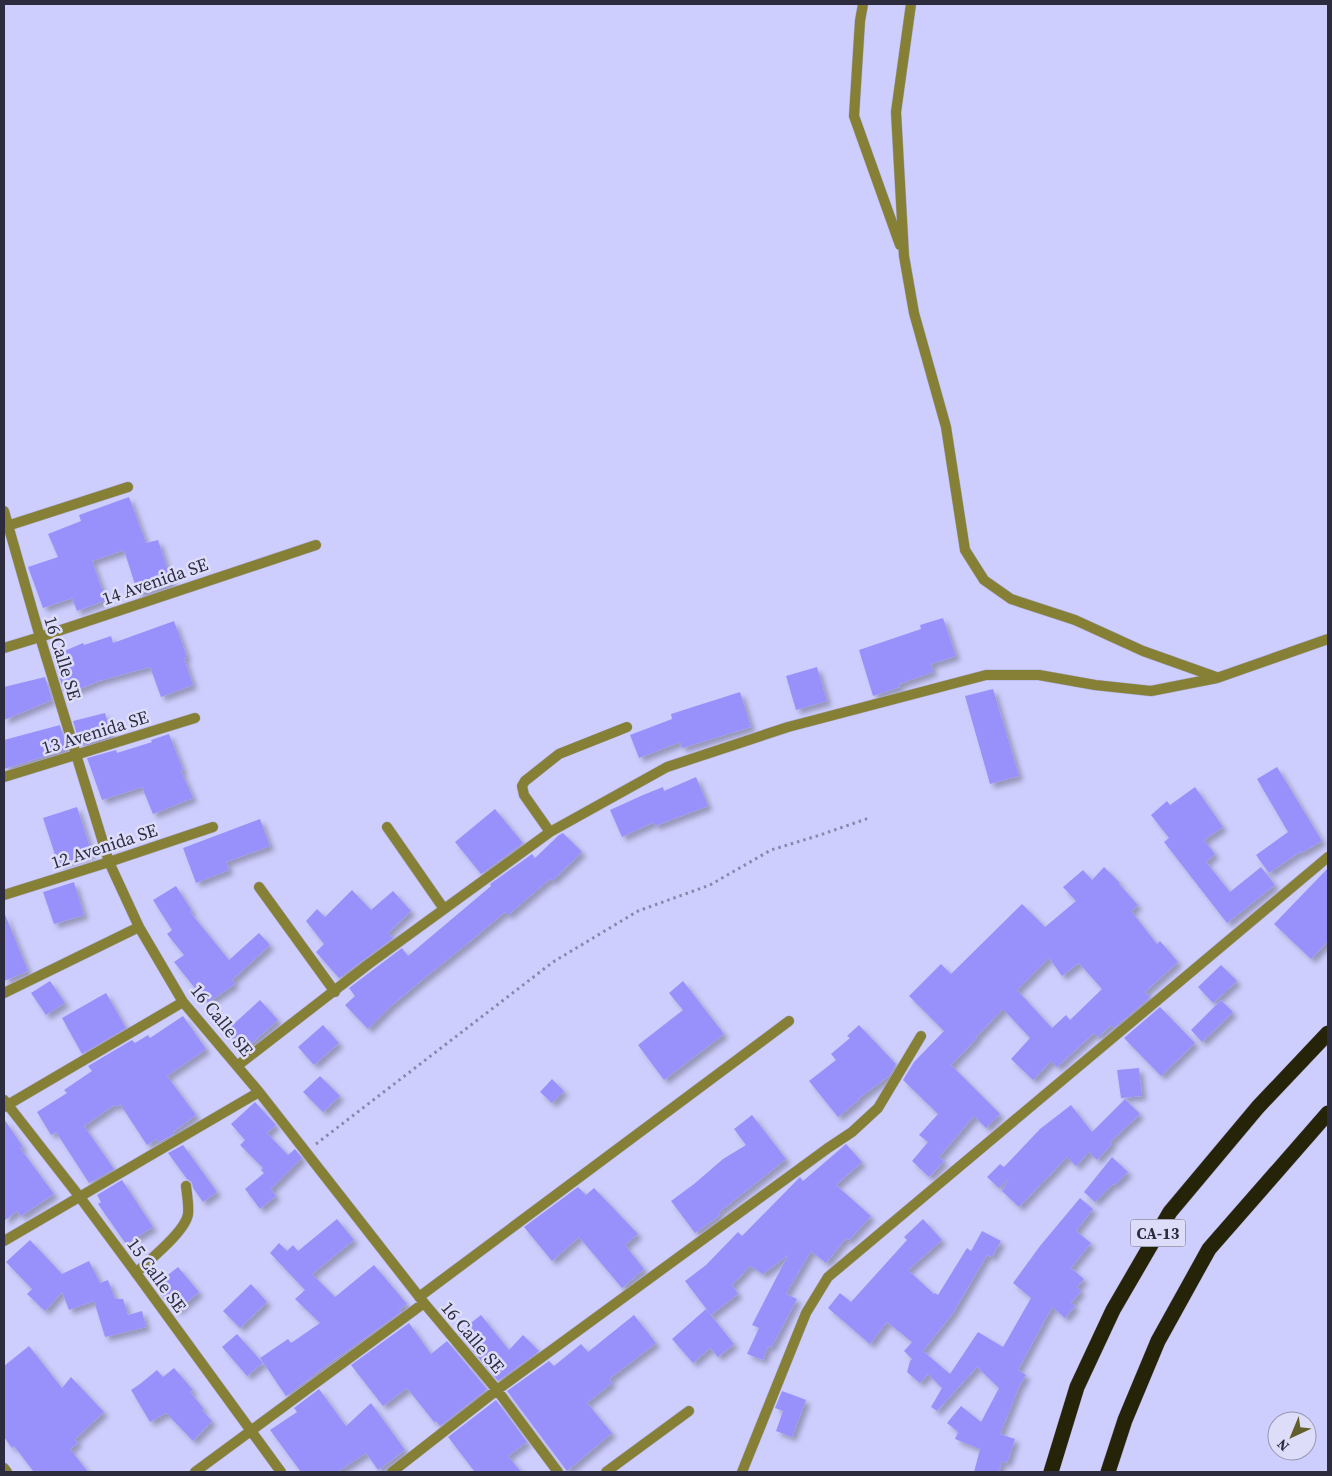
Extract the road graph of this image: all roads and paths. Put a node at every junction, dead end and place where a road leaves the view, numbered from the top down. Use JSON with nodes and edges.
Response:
{"nodes":[{"id":1,"x":863,"y":4,"type":"edge"},
{"id":2,"x":911,"y":4,"type":"edge"},
{"id":3,"x":904,"y":256,"type":"junction"},
{"id":4,"x":128,"y":487,"type":"dead end"},
{"id":5,"x":4,"y":511,"type":"edge"},
{"id":6,"x":6,"y":526,"type":"edge"},
{"id":7,"x":316,"y":544,"type":"dead end"},
{"id":8,"x":40,"y":637,"type":"junction"},
{"id":9,"x":1328,"y":639,"type":"edge"},
{"id":10,"x":4,"y":648,"type":"edge"},
{"id":11,"x":1217,"y":678,"type":"junction"},
{"id":12,"x":195,"y":718,"type":"dead end"},
{"id":13,"x":627,"y":727,"type":"dead end"},
{"id":14,"x":75,"y":754,"type":"junction"},
{"id":15,"x":4,"y":777,"type":"edge"},
{"id":16,"x":869,"y":818,"type":"dead end"},
{"id":17,"x":213,"y":827,"type":"dead end"},
{"id":18,"x":387,"y":827,"type":"dead end"},
{"id":19,"x":550,"y":832,"type":"junction"},
{"id":20,"x":1328,"y":857,"type":"edge"},
{"id":21,"x":109,"y":862,"type":"junction"},
{"id":22,"x":259,"y":887,"type":"dead end"},
{"id":23,"x":4,"y":895,"type":"edge"},
{"id":24,"x":444,"y":909,"type":"junction"},
{"id":25,"x":139,"y":927,"type":"junction"},
{"id":26,"x":335,"y":992,"type":"junction"},
{"id":27,"x":4,"y":993,"type":"edge"},
{"id":28,"x":183,"y":1002,"type":"junction"},
{"id":29,"x":788,"y":1022,"type":"dead end"},
{"id":30,"x":1328,"y":1033,"type":"edge"},
{"id":31,"x":922,"y":1036,"type":"dead end"},
{"id":32,"x":237,"y":1066,"type":"junction"},
{"id":33,"x":259,"y":1092,"type":"junction"},
{"id":34,"x":5,"y":1104,"type":"edge"},
{"id":35,"x":1328,"y":1113,"type":"edge"},
{"id":36,"x":306,"y":1152,"type":"junction"},
{"id":37,"x":186,"y":1186,"type":"dead end"},
{"id":38,"x":79,"y":1196,"type":"junction"},
{"id":39,"x":4,"y":1241,"type":"edge"},
{"id":40,"x":136,"y":1273,"type":"junction"},
{"id":41,"x":421,"y":1300,"type":"junction"},
{"id":42,"x":497,"y":1390,"type":"junction"},
{"id":43,"x":689,"y":1411,"type":"dead end"},
{"id":44,"x":251,"y":1431,"type":"junction"},
{"id":45,"x":4,"y":1468,"type":"edge"},
{"id":46,"x":7,"y":1472,"type":"edge"},
{"id":47,"x":195,"y":1472,"type":"edge"},
{"id":48,"x":281,"y":1472,"type":"edge"},
{"id":49,"x":392,"y":1472,"type":"edge"},
{"id":50,"x":558,"y":1472,"type":"edge"},
{"id":51,"x":606,"y":1472,"type":"edge"},
{"id":52,"x":742,"y":1472,"type":"edge"},
{"id":53,"x":1051,"y":1472,"type":"edge"},
{"id":54,"x":1108,"y":1472,"type":"edge"}],
"edges":[{"from":1,"to":3,"type":"street"},
{"from":2,"to":3,"type":"street"},
{"from":3,"to":11,"type":"street"},
{"from":4,"to":6,"type":"street"},
{"from":5,"to":6,"type":"street","name":"16 Calle SE"},
{"from":6,"to":8,"type":"street","name":"16 Calle SE"},
{"from":7,"to":8,"type":"street","name":"14 Avenida SE"},
{"from":8,"to":10,"type":"street","name":"14 Avenida SE"},
{"from":8,"to":14,"type":"street","name":"16 Calle SE"},
{"from":9,"to":11,"type":"street"},
{"from":11,"to":19,"type":"street"},
{"from":12,"to":14,"type":"street","name":"13 Avenida SE"},
{"from":13,"to":19,"type":"street"},
{"from":14,"to":15,"type":"street","name":"13 Avenida SE"},
{"from":14,"to":21,"type":"street","name":"16 Calle SE"},
{"from":16,"to":36,"type":"path"},
{"from":17,"to":21,"type":"street","name":"12 Avenida SE"},
{"from":18,"to":24,"type":"street"},
{"from":19,"to":24,"type":"street"},
{"from":20,"to":52,"type":"street"},
{"from":21,"to":23,"type":"street","name":"12 Avenida SE"},
{"from":21,"to":25,"type":"street","name":"16 Calle SE"},
{"from":22,"to":26,"type":"street"},
{"from":24,"to":26,"type":"street"},
{"from":25,"to":27,"type":"street"},
{"from":25,"to":28,"type":"street","name":"16 Calle SE"},
{"from":26,"to":32,"type":"street"},
{"from":28,"to":32,"type":"street","name":"16 Calle SE"},
{"from":28,"to":34,"type":"street"},
{"from":29,"to":41,"type":"street"},
{"from":30,"to":53,"type":"highway","number":"CA-13"},
{"from":31,"to":42,"type":"street"},
{"from":32,"to":33,"type":"street","name":"16 Calle SE"},
{"from":33,"to":36,"type":"street","name":"16 Calle SE"},
{"from":33,"to":38,"type":"street"},
{"from":34,"to":38,"type":"street","name":"15 Calle SE"},
{"from":35,"to":54,"type":"highway","number":"CA-13"},
{"from":36,"to":41,"type":"street","name":"16 Calle SE"},
{"from":37,"to":40,"type":"street"},
{"from":38,"to":39,"type":"street"},
{"from":38,"to":40,"type":"street","name":"15 Calle SE"},
{"from":40,"to":44,"type":"street","name":"15 Calle SE"},
{"from":41,"to":42,"type":"street","name":"16 Calle SE"},
{"from":41,"to":44,"type":"street"},
{"from":42,"to":49,"type":"street"},
{"from":42,"to":50,"type":"street","name":"16 Calle SE"},
{"from":43,"to":51,"type":"street"},
{"from":44,"to":47,"type":"street"},
{"from":44,"to":48,"type":"street","name":"15 Calle SE"},
{"from":45,"to":46,"type":"street"}]}
